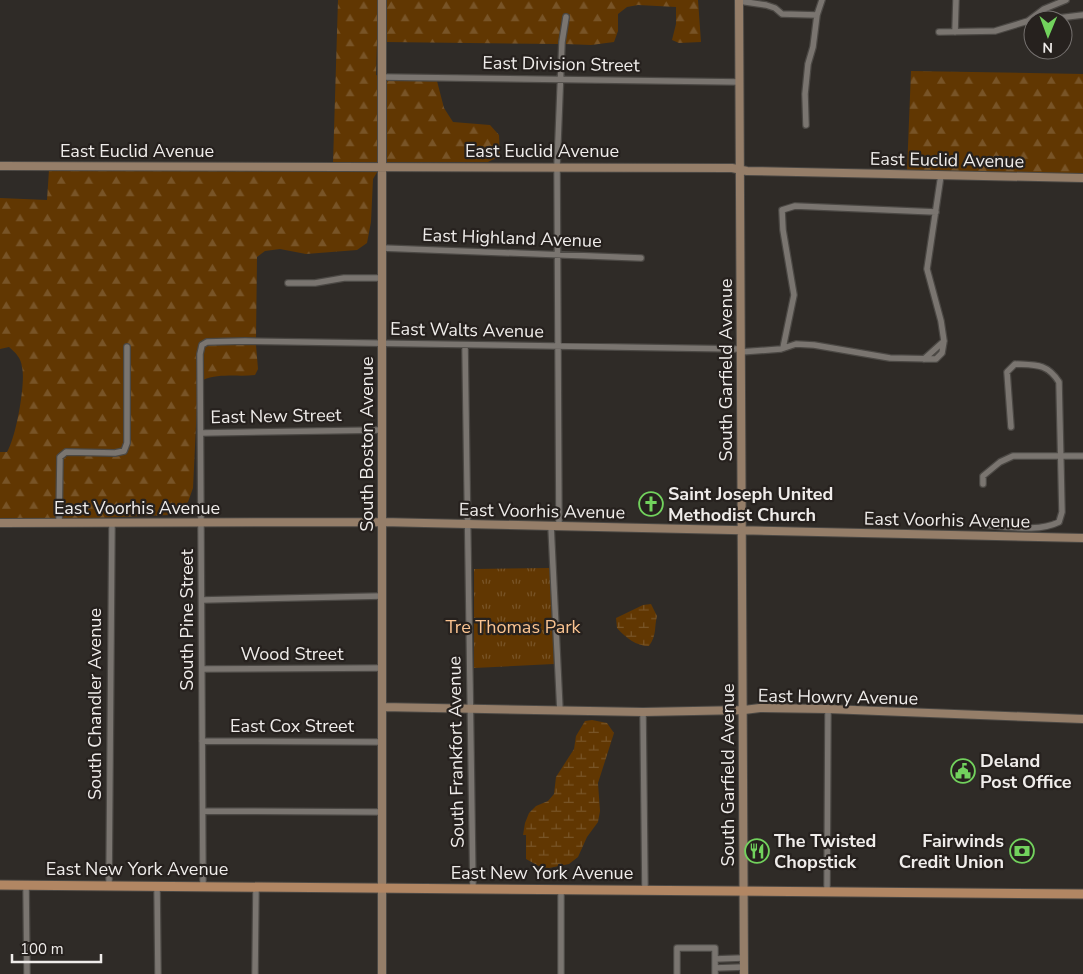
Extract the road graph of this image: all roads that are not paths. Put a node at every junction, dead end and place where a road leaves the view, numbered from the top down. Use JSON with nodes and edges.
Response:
{"nodes":[{"id":1,"x":382,"y":0,"type":"edge"},
{"id":2,"x":822,"y":0,"type":"edge"},
{"id":3,"x":956,"y":0,"type":"edge"},
{"id":4,"x":1066,"y":0,"type":"edge"},
{"id":5,"x":739,"y":1,"type":"edge"},
{"id":6,"x":1043,"y":10,"type":"edge"},
{"id":7,"x":818,"y":15,"type":"junction"},
{"id":8,"x":566,"y":17,"type":"dead end"},
{"id":9,"x":1023,"y":23,"type":"edge"},
{"id":10,"x":939,"y":32,"type":"dead end"},
{"id":11,"x":956,"y":32,"type":"junction"},
{"id":12,"x":382,"y":76,"type":"junction"},
{"id":13,"x":561,"y":78,"type":"junction"},
{"id":14,"x":739,"y":82,"type":"junction"},
{"id":15,"x":806,"y":125,"type":"dead end"},
{"id":16,"x":0,"y":166,"type":"edge"},
{"id":17,"x":382,"y":166,"type":"junction"},
{"id":18,"x":557,"y":166,"type":"junction"},
{"id":19,"x":740,"y":170,"type":"junction"},
{"id":20,"x":941,"y":175,"type":"junction"},
{"id":21,"x":1083,"y":178,"type":"edge"},
{"id":22,"x":936,"y":212,"type":"junction"},
{"id":23,"x":382,"y":248,"type":"junction"},
{"id":24,"x":557,"y":254,"type":"junction"},
{"id":25,"x":642,"y":258,"type":"dead end"},
{"id":26,"x":382,"y":278,"type":"junction"},
{"id":27,"x":288,"y":283,"type":"dead end"},
{"id":28,"x":382,"y":343,"type":"junction"},
{"id":29,"x":465,"y":345,"type":"junction"},
{"id":30,"x":127,"y":347,"type":"dead end"},
{"id":31,"x":558,"y":347,"type":"junction"},
{"id":32,"x":783,"y":348,"type":"junction"},
{"id":33,"x":740,"y":351,"type":"junction"},
{"id":34,"x":200,"y":354,"type":"joint"},
{"id":35,"x":1011,"y":427,"type":"dead end"},
{"id":36,"x":382,"y":430,"type":"junction"},
{"id":37,"x":201,"y":433,"type":"junction"},
{"id":38,"x":1061,"y":455,"type":"junction"},
{"id":39,"x":1083,"y":456,"type":"edge"},
{"id":40,"x":983,"y":484,"type":"dead end"},
{"id":41,"x":382,"y":522,"type":"junction"},
{"id":42,"x":0,"y":523,"type":"edge"},
{"id":43,"x":59,"y":523,"type":"junction"},
{"id":44,"x":112,"y":523,"type":"junction"},
{"id":45,"x":201,"y":523,"type":"junction"},
{"id":46,"x":468,"y":524,"type":"junction"},
{"id":47,"x":983,"y":525,"type":"dead end"},
{"id":48,"x":555,"y":526,"type":"junction"},
{"id":49,"x":742,"y":530,"type":"junction"},
{"id":50,"x":1083,"y":538,"type":"edge"},
{"id":51,"x":382,"y":596,"type":"junction"},
{"id":52,"x":202,"y":600,"type":"junction"},
{"id":53,"x":382,"y":668,"type":"junction"},
{"id":54,"x":202,"y":670,"type":"junction"},
{"id":55,"x":382,"y":707,"type":"junction"},
{"id":56,"x":471,"y":708,"type":"junction"},
{"id":57,"x":828,"y":709,"type":"junction"},
{"id":58,"x":560,"y":710,"type":"junction"},
{"id":59,"x":744,"y":710,"type":"junction"},
{"id":60,"x":643,"y":712,"type":"junction"},
{"id":61,"x":1083,"y":719,"type":"edge"},
{"id":62,"x":202,"y":741,"type":"junction"},
{"id":63,"x":382,"y":742,"type":"junction"},
{"id":64,"x":203,"y":811,"type":"junction"},
{"id":65,"x":382,"y":812,"type":"junction"},
{"id":66,"x":0,"y":885,"type":"edge"},
{"id":67,"x":26,"y":885,"type":"junction"},
{"id":68,"x":109,"y":885,"type":"junction"},
{"id":69,"x":157,"y":886,"type":"junction"},
{"id":70,"x":203,"y":886,"type":"junction"},
{"id":71,"x":256,"y":886,"type":"junction"},
{"id":72,"x":382,"y":888,"type":"junction"},
{"id":73,"x":473,"y":888,"type":"junction"},
{"id":74,"x":561,"y":889,"type":"junction"},
{"id":75,"x":645,"y":890,"type":"junction"},
{"id":76,"x":743,"y":890,"type":"junction"},
{"id":77,"x":827,"y":891,"type":"junction"},
{"id":78,"x":1083,"y":894,"type":"edge"},
{"id":79,"x":715,"y":958,"type":"junction"},
{"id":80,"x":744,"y":958,"type":"junction"},
{"id":81,"x":715,"y":971,"type":"edge"},
{"id":82,"x":744,"y":971,"type":"edge"},
{"id":83,"x":27,"y":974,"type":"edge"},
{"id":84,"x":158,"y":974,"type":"edge"},
{"id":85,"x":256,"y":974,"type":"edge"},
{"id":86,"x":382,"y":974,"type":"edge"},
{"id":87,"x":561,"y":974,"type":"edge"},
{"id":88,"x":677,"y":974,"type":"edge"}],
"edges":[{"from":1,"to":12,"type":"street","name":"South Boston Avenue"},
{"from":2,"to":7,"type":"street"},
{"from":3,"to":11,"type":"street"},
{"from":4,"to":6,"type":"street"},
{"from":5,"to":7,"type":"street"},
{"from":5,"to":14,"type":"street","name":"South Garfield Avenue"},
{"from":7,"to":15,"type":"street"},
{"from":8,"to":13,"type":"street"},
{"from":9,"to":11,"type":"street"},
{"from":10,"to":11,"type":"street"},
{"from":12,"to":13,"type":"street","name":"East Division Street"},
{"from":12,"to":17,"type":"street","name":"South Boston Avenue"},
{"from":13,"to":14,"type":"street","name":"East Division Street"},
{"from":13,"to":18,"type":"street"},
{"from":14,"to":19,"type":"street","name":"South Garfield Avenue"},
{"from":16,"to":17,"type":"street","name":"East Euclid Avenue"},
{"from":17,"to":18,"type":"street","name":"East Euclid Avenue"},
{"from":17,"to":23,"type":"street","name":"South Boston Avenue"},
{"from":18,"to":19,"type":"street","name":"East Euclid Avenue"},
{"from":18,"to":24,"type":"street"},
{"from":19,"to":20,"type":"street","name":"East Euclid Avenue"},
{"from":19,"to":33,"type":"street","name":"South Garfield Avenue"},
{"from":20,"to":21,"type":"street","name":"East Euclid Avenue"},
{"from":20,"to":22,"type":"street"},
{"from":22,"to":32,"type":"street"},
{"from":22,"to":32,"type":"street","name":"East Walts Avenue"},
{"from":23,"to":24,"type":"street","name":"East Highland Avenue"},
{"from":23,"to":26,"type":"street","name":"South Boston Avenue"},
{"from":24,"to":25,"type":"street","name":"East Highland Avenue"},
{"from":24,"to":31,"type":"street"},
{"from":26,"to":27,"type":"street"},
{"from":26,"to":28,"type":"street","name":"South Boston Avenue"},
{"from":28,"to":29,"type":"street","name":"East Walts Avenue"},
{"from":28,"to":34,"type":"street","name":"East Walts Avenue"},
{"from":28,"to":36,"type":"street","name":"South Boston Avenue"},
{"from":29,"to":31,"type":"street","name":"East Walts Avenue"},
{"from":29,"to":46,"type":"street","name":"South Frankfort Avenue"},
{"from":30,"to":43,"type":"street"},
{"from":31,"to":33,"type":"street","name":"East Walts Avenue"},
{"from":31,"to":48,"type":"street"},
{"from":32,"to":33,"type":"street","name":"East Walts Avenue"},
{"from":33,"to":49,"type":"street","name":"South Garfield Avenue"},
{"from":34,"to":37,"type":"street","name":"South Pine Street"},
{"from":35,"to":38,"type":"street"},
{"from":36,"to":37,"type":"street","name":"East New Street"},
{"from":36,"to":41,"type":"street","name":"South Boston Avenue"},
{"from":37,"to":45,"type":"street","name":"South Pine Street"},
{"from":38,"to":39,"type":"street"},
{"from":38,"to":40,"type":"street"},
{"from":38,"to":47,"type":"street"},
{"from":41,"to":45,"type":"street","name":"East Voorhis Avenue"},
{"from":41,"to":46,"type":"street","name":"East Voorhis Avenue"},
{"from":41,"to":51,"type":"street","name":"South Boston Avenue"},
{"from":42,"to":43,"type":"street","name":"East Voorhis Avenue"},
{"from":43,"to":44,"type":"street","name":"East Voorhis Avenue"},
{"from":44,"to":45,"type":"street","name":"East Voorhis Avenue"},
{"from":44,"to":68,"type":"street","name":"South Chandler Avenue"},
{"from":45,"to":52,"type":"street","name":"South Pine Street"},
{"from":46,"to":48,"type":"street","name":"East Voorhis Avenue"},
{"from":46,"to":56,"type":"street","name":"South Frankfort Avenue"},
{"from":48,"to":49,"type":"street","name":"East Voorhis Avenue"},
{"from":48,"to":58,"type":"street"},
{"from":49,"to":50,"type":"street","name":"East Voorhis Avenue"},
{"from":49,"to":59,"type":"street","name":"South Garfield Avenue"},
{"from":51,"to":52,"type":"street"},
{"from":51,"to":53,"type":"street","name":"South Boston Avenue"},
{"from":52,"to":54,"type":"street","name":"South Pine Street"},
{"from":53,"to":54,"type":"street","name":"Wood Street"},
{"from":53,"to":55,"type":"street","name":"South Boston Avenue"},
{"from":54,"to":62,"type":"street","name":"South Pine Street"},
{"from":55,"to":56,"type":"street","name":"East Howry Avenue"},
{"from":55,"to":63,"type":"street","name":"South Boston Avenue"},
{"from":56,"to":58,"type":"street","name":"East Howry Avenue"},
{"from":56,"to":73,"type":"street","name":"South Frankfort Avenue"},
{"from":57,"to":59,"type":"street","name":"East Howry Avenue"},
{"from":57,"to":61,"type":"street","name":"East Howry Avenue"},
{"from":57,"to":77,"type":"street"},
{"from":58,"to":60,"type":"street","name":"East Howry Avenue"},
{"from":59,"to":60,"type":"street","name":"East Howry Avenue"},
{"from":59,"to":76,"type":"street","name":"South Garfield Avenue"},
{"from":60,"to":75,"type":"street"},
{"from":62,"to":63,"type":"street","name":"East Cox Street"},
{"from":62,"to":64,"type":"street","name":"South Pine Street"},
{"from":63,"to":65,"type":"street","name":"South Boston Avenue"},
{"from":64,"to":65,"type":"street"},
{"from":64,"to":70,"type":"street","name":"South Pine Street"},
{"from":65,"to":72,"type":"street","name":"South Boston Avenue"},
{"from":66,"to":67,"type":"main road","name":"East New York Avenue"},
{"from":67,"to":68,"type":"main road","name":"East New York Avenue"},
{"from":67,"to":83,"type":"street"},
{"from":68,"to":69,"type":"main road","name":"East New York Avenue"},
{"from":69,"to":70,"type":"main road","name":"East New York Avenue"},
{"from":69,"to":84,"type":"street"},
{"from":70,"to":71,"type":"main road","name":"East New York Avenue"},
{"from":71,"to":72,"type":"main road","name":"East New York Avenue"},
{"from":71,"to":85,"type":"street"},
{"from":72,"to":73,"type":"main road","name":"East New York Avenue"},
{"from":72,"to":86,"type":"street","name":"South Boston Avenue"},
{"from":73,"to":74,"type":"main road","name":"East New York Avenue"},
{"from":74,"to":75,"type":"main road","name":"East New York Avenue"},
{"from":74,"to":87,"type":"street"},
{"from":75,"to":76,"type":"main road","name":"East New York Avenue"},
{"from":76,"to":77,"type":"main road","name":"East New York Avenue"},
{"from":76,"to":80,"type":"street","name":"South Garfield Avenue"},
{"from":77,"to":78,"type":"main road","name":"East New York Avenue"},
{"from":79,"to":80,"type":"street"},
{"from":79,"to":81,"type":"street"},
{"from":79,"to":88,"type":"street"},
{"from":80,"to":82,"type":"street","name":"South Garfield Avenue"},
{"from":81,"to":82,"type":"street"}]}
